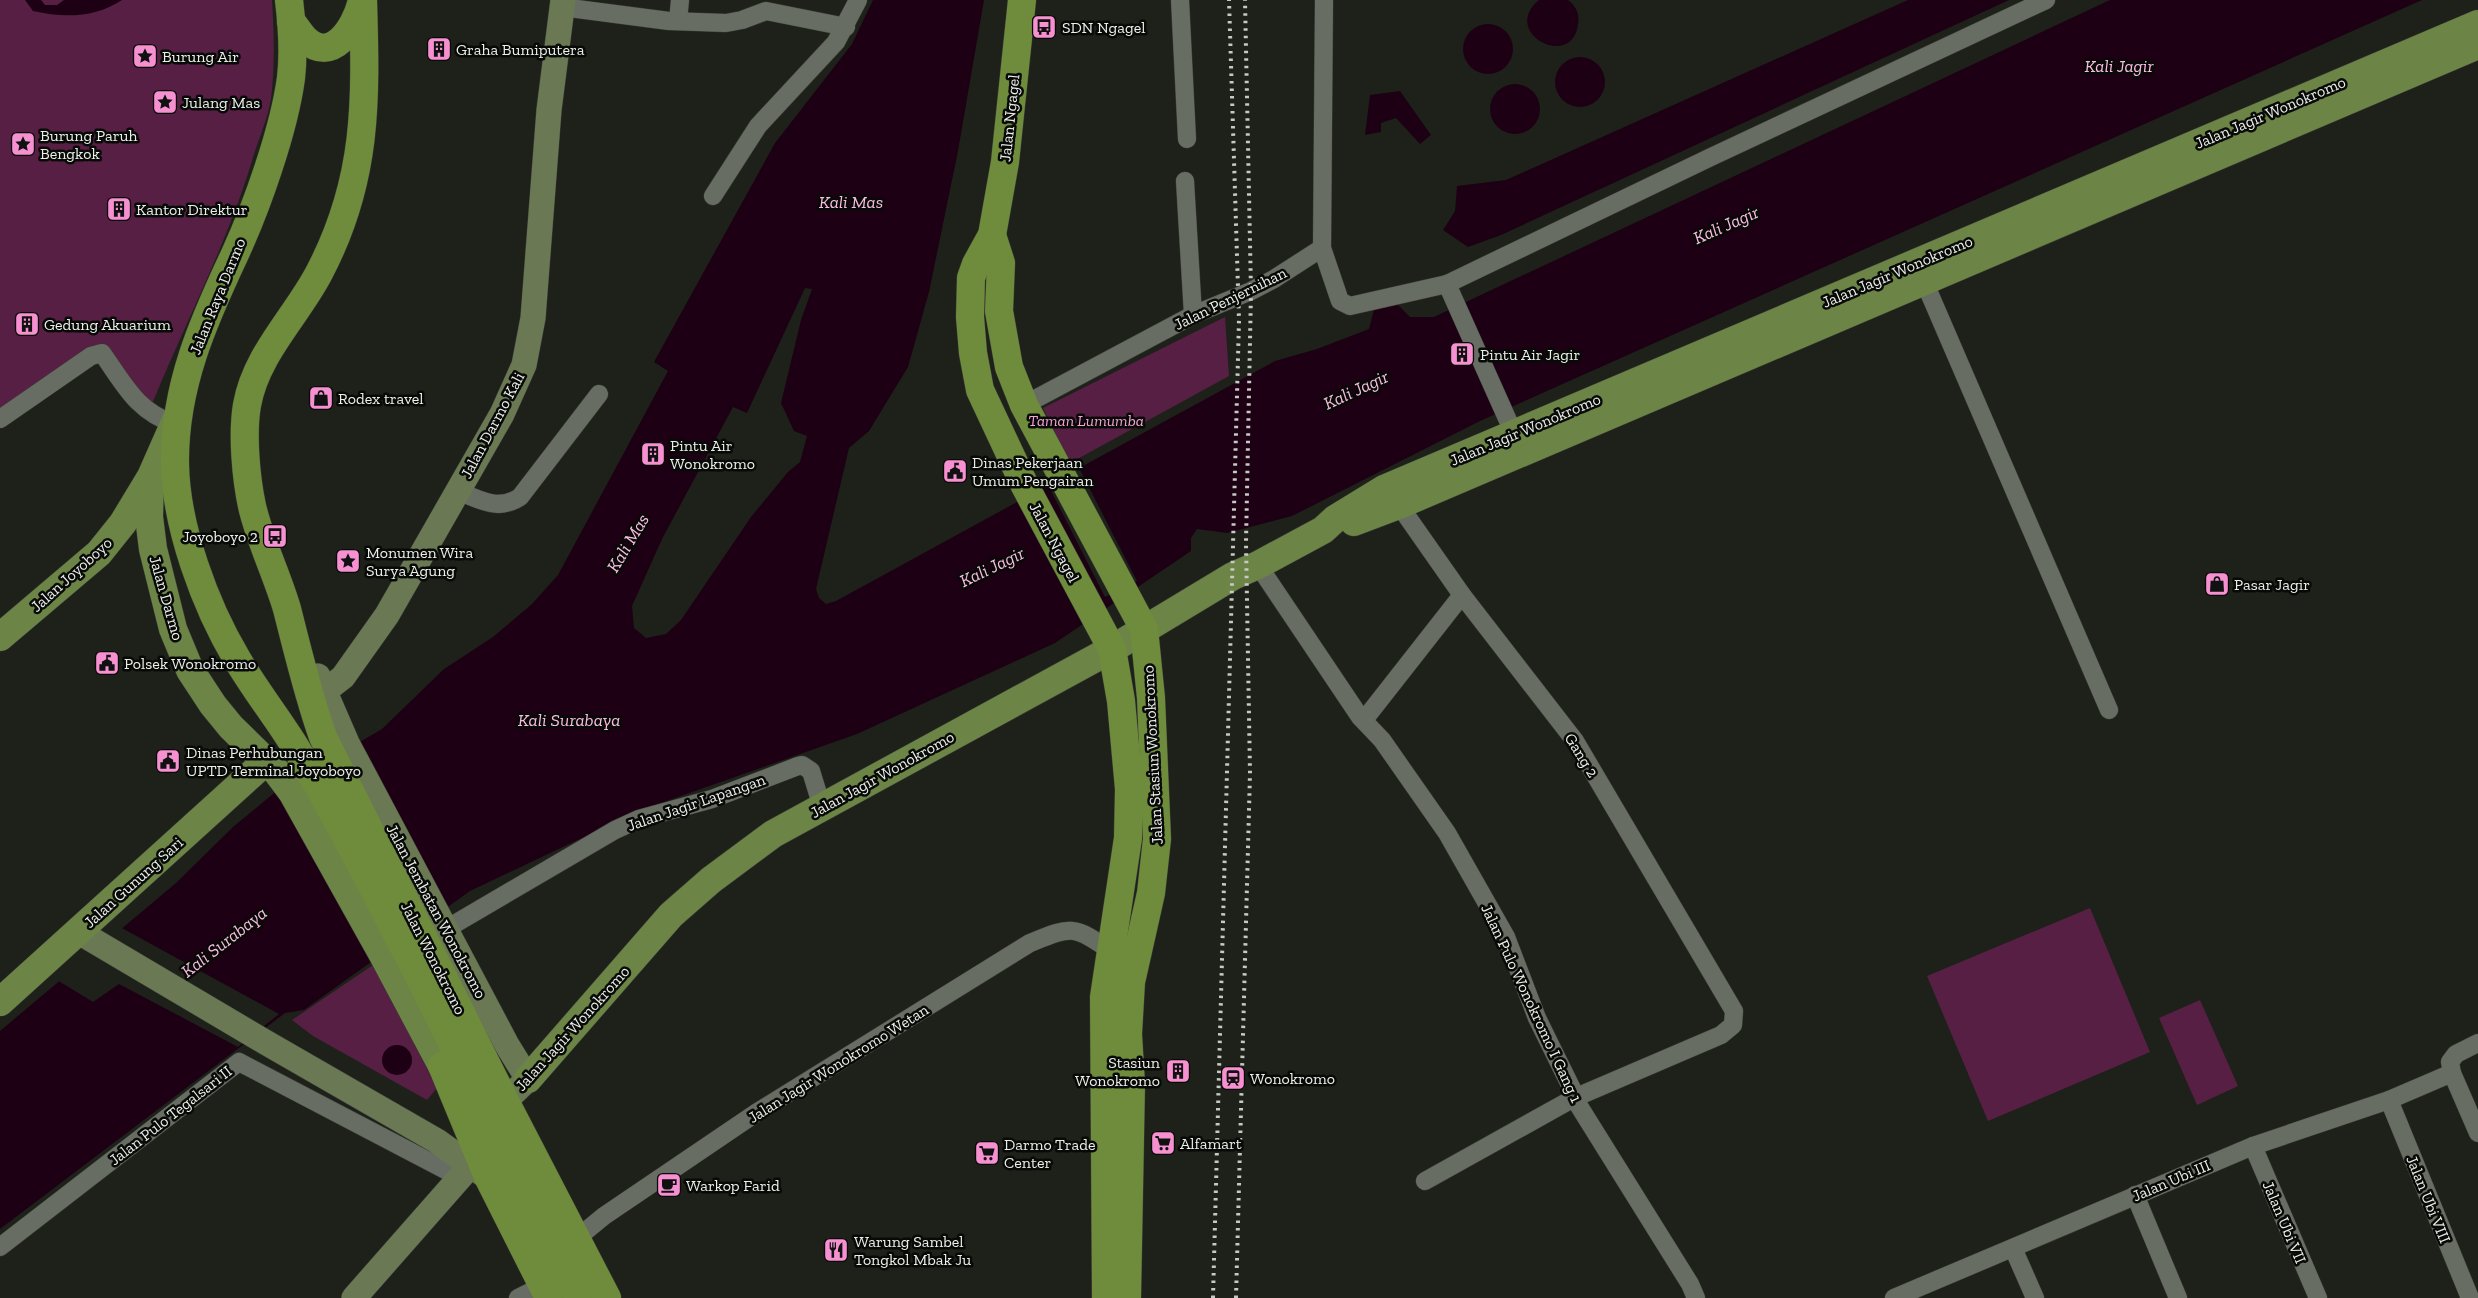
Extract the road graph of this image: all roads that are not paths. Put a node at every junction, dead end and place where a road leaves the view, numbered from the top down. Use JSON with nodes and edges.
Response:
{"nodes":[{"id":1,"x":362,"y":0,"type":"edge"},
{"id":2,"x":680,"y":0,"type":"edge"},
{"id":3,"x":858,"y":0,"type":"edge"},
{"id":4,"x":1022,"y":0,"type":"edge"},
{"id":5,"x":1180,"y":0,"type":"edge"},
{"id":6,"x":1324,"y":0,"type":"edge"},
{"id":7,"x":2046,"y":0,"type":"edge"},
{"id":8,"x":563,"y":3,"type":"edge"},
{"id":9,"x":290,"y":10,"type":"edge"},
{"id":10,"x":678,"y":21,"type":"junction"},
{"id":11,"x":2478,"y":24,"type":"edge"},
{"id":12,"x":846,"y":28,"type":"junction"},
{"id":13,"x":2478,"y":45,"type":"edge"},
{"id":14,"x":2430,"y":55,"type":"junction"},
{"id":15,"x":1187,"y":139,"type":"dead end"},
{"id":16,"x":1185,"y":181,"type":"dead end"},
{"id":17,"x":713,"y":196,"type":"dead end"},
{"id":18,"x":992,"y":235,"type":"junction"},
{"id":19,"x":1322,"y":248,"type":"junction"},
{"id":20,"x":1924,"y":281,"type":"junction"},
{"id":21,"x":1450,"y":290,"type":"junction"},
{"id":22,"x":1193,"y":315,"type":"junction"},
{"id":23,"x":1643,"y":390,"type":"junction"},
{"id":24,"x":599,"y":394,"type":"dead end"},
{"id":25,"x":1024,"y":405,"type":"junction"},
{"id":26,"x":177,"y":417,"type":"junction"},
{"id":27,"x":0,"y":419,"type":"edge"},
{"id":28,"x":1510,"y":423,"type":"junction"},
{"id":29,"x":150,"y":479,"type":"junction"},
{"id":30,"x":457,"y":491,"type":"junction"},
{"id":31,"x":1399,"y":505,"type":"junction"},
{"id":32,"x":1324,"y":530,"type":"junction"},
{"id":33,"x":1258,"y":565,"type":"junction"},
{"id":34,"x":1462,"y":595,"type":"junction"},
{"id":35,"x":286,"y":608,"type":"junction"},
{"id":36,"x":1144,"y":629,"type":"junction"},
{"id":37,"x":0,"y":637,"type":"edge"},
{"id":38,"x":1112,"y":648,"type":"junction"},
{"id":39,"x":325,"y":691,"type":"junction"},
{"id":40,"x":2109,"y":710,"type":"dead end"},
{"id":41,"x":1364,"y":720,"type":"junction"},
{"id":42,"x":335,"y":740,"type":"junction"},
{"id":43,"x":296,"y":748,"type":"joint"},
{"id":44,"x":271,"y":767,"type":"junction"},
{"id":45,"x":822,"y":807,"type":"junction"},
{"id":46,"x":87,"y":936,"type":"junction"},
{"id":47,"x":419,"y":936,"type":"junction"},
{"id":48,"x":1111,"y":951,"type":"junction"},
{"id":49,"x":0,"y":1002,"type":"edge"},
{"id":50,"x":2478,"y":1044,"type":"edge"},
{"id":51,"x":442,"y":1066,"type":"junction"},
{"id":52,"x":2452,"y":1073,"type":"junction"},
{"id":53,"x":528,"y":1079,"type":"junction"},
{"id":54,"x":1574,"y":1098,"type":"junction"},
{"id":55,"x":2389,"y":1100,"type":"junction"},
{"id":56,"x":494,"y":1103,"type":"junction"},
{"id":57,"x":2478,"y":1133,"type":"edge"},
{"id":58,"x":2253,"y":1146,"type":"junction"},
{"id":59,"x":473,"y":1173,"type":"junction"},
{"id":60,"x":1425,"y":1181,"type":"dead end"},
{"id":61,"x":2135,"y":1195,"type":"junction"},
{"id":62,"x":532,"y":1210,"type":"junction"},
{"id":63,"x":576,"y":1239,"type":"junction"},
{"id":64,"x":0,"y":1247,"type":"edge"},
{"id":65,"x":2013,"y":1248,"type":"junction"},
{"id":66,"x":573,"y":1286,"type":"edge"},
{"id":67,"x":1897,"y":1297,"type":"edge"},
{"id":68,"x":354,"y":1298,"type":"edge"},
{"id":69,"x":518,"y":1298,"type":"edge"},
{"id":70,"x":548,"y":1298,"type":"edge"},
{"id":71,"x":607,"y":1298,"type":"edge"},
{"id":72,"x":1106,"y":1298,"type":"edge"},
{"id":73,"x":1127,"y":1298,"type":"edge"},
{"id":74,"x":1696,"y":1298,"type":"edge"},
{"id":75,"x":2035,"y":1298,"type":"edge"},
{"id":76,"x":2178,"y":1298,"type":"edge"},
{"id":77,"x":2318,"y":1298,"type":"edge"},
{"id":78,"x":2470,"y":1298,"type":"edge"}],
"edges":[{"from":1,"to":9,"type":"highway"},
{"from":1,"to":35,"type":"highway"},
{"from":2,"to":10,"type":"street"},
{"from":3,"to":12,"type":"street"},
{"from":4,"to":18,"type":"highway","name":"Jalan Ngagel"},
{"from":5,"to":15,"type":"street"},
{"from":6,"to":19,"type":"street"},
{"from":7,"to":21,"type":"street"},
{"from":8,"to":10,"type":"street"},
{"from":8,"to":30,"type":"main road","name":"Jalan Darmo Kali"},
{"from":9,"to":26,"type":"highway","name":"Jalan Raya Darmo"},
{"from":10,"to":12,"type":"street"},
{"from":11,"to":14,"type":"main road","name":"Jalan Jagir Wonokromo"},
{"from":12,"to":17,"type":"street"},
{"from":13,"to":14,"type":"main road","name":"Jalan Jagir Wonokromo"},
{"from":14,"to":20,"type":"main road","name":"Jalan Jagir Wonokromo"},
{"from":14,"to":23,"type":"main road","name":"Jalan Jagir Wonokromo"},
{"from":16,"to":22,"type":"street"},
{"from":18,"to":25,"type":"highway","name":"Jalan Ngagel"},
{"from":18,"to":38,"type":"highway","name":"Jalan Ngagel"},
{"from":19,"to":21,"type":"street"},
{"from":19,"to":22,"type":"street","name":"Jalan Penjernihan"},
{"from":20,"to":23,"type":"main road","name":"Jalan Jagir Wonokromo"},
{"from":20,"to":40,"type":"street"},
{"from":21,"to":28,"type":"street"},
{"from":22,"to":25,"type":"street","name":"Jalan Penjernihan"},
{"from":23,"to":28,"type":"main road","name":"Jalan Jagir Wonokromo"},
{"from":23,"to":31,"type":"main road","name":"Jalan Jagir Wonokromo"},
{"from":24,"to":30,"type":"street"},
{"from":25,"to":36,"type":"highway","name":"Jalan Ngagel"},
{"from":26,"to":27,"type":"street"},
{"from":26,"to":29,"type":"main road","name":"Jalan Darmo"},
{"from":26,"to":43,"type":"highway","name":"Jalan Raya Darmo"},
{"from":28,"to":32,"type":"main road","name":"Jalan Jagir Wonokromo"},
{"from":29,"to":37,"type":"main road","name":"Jalan Joyoboyo"},
{"from":29,"to":44,"type":"main road","name":"Jalan Darmo"},
{"from":30,"to":39,"type":"main road","name":"Jalan Darmo Kali"},
{"from":31,"to":32,"type":"main road","name":"Jalan Jagir Wonokromo"},
{"from":31,"to":34,"type":"street","name":"Gang 2"},
{"from":32,"to":33,"type":"main road","name":"Jalan Jagir Wonokromo"},
{"from":33,"to":36,"type":"main road","name":"Jalan Jagir Wonokromo"},
{"from":33,"to":41,"type":"street","name":"Jalan Pulo Wonokromo I Gang 1"},
{"from":34,"to":41,"type":"street"},
{"from":34,"to":54,"type":"street","name":"Gang 2"},
{"from":35,"to":39,"type":"main road"},
{"from":35,"to":42,"type":"highway","name":"Jalan Wonokromo"},
{"from":36,"to":38,"type":"main road","name":"Jalan Jagir Wonokromo"},
{"from":36,"to":73,"type":"highway","name":"Jalan Stasiun Wonokromo"},
{"from":38,"to":45,"type":"main road","name":"Jalan Jagir Wonokromo"},
{"from":38,"to":48,"type":"highway","name":"Jalan Stasiun Wonokromo"},
{"from":39,"to":42,"type":"main road"},
{"from":41,"to":54,"type":"street","name":"Jalan Pulo Wonokromo I Gang 1"},
{"from":42,"to":47,"type":"highway","name":"Jalan Wonokromo"},
{"from":43,"to":47,"type":"highway","name":"Jalan Wonokromo"},
{"from":44,"to":46,"type":"main road","name":"Jalan Gunung Sari"},
{"from":44,"to":47,"type":"main road","name":"Jalan Wonokromo"},
{"from":45,"to":47,"type":"street","name":"Jalan Jagir Lapangan"},
{"from":45,"to":53,"type":"main road","name":"Jalan Jagir Wonokromo"},
{"from":46,"to":49,"type":"main road","name":"Jalan Gunung Sari"},
{"from":46,"to":59,"type":"main road"},
{"from":47,"to":51,"type":"main road","name":"Jalan Wonokromo"},
{"from":47,"to":53,"type":"main road","name":"Jalan Jembatan Wonokromo"},
{"from":47,"to":56,"type":"highway","name":"Jalan Wonokromo"},
{"from":48,"to":63,"type":"street","name":"Jalan Jagir Wonokromo Wetan"},
{"from":48,"to":72,"type":"highway","name":"Jalan Stasiun Wonokromo"},
{"from":50,"to":52,"type":"street"},
{"from":51,"to":56,"type":"highway"},
{"from":51,"to":59,"type":"highway","name":"Jalan Wonokromo"},
{"from":52,"to":55,"type":"street","name":"Jalan Ubi III"},
{"from":52,"to":57,"type":"street"},
{"from":53,"to":56,"type":"main road","name":"Jalan Jagir Wonokromo"},
{"from":54,"to":60,"type":"street"},
{"from":54,"to":74,"type":"street","name":"Jalan Pulo Wonokromo I Gang 1"},
{"from":55,"to":58,"type":"street","name":"Jalan Ubi III"},
{"from":55,"to":78,"type":"street","name":"Jalan Ubi VIII"},
{"from":56,"to":62,"type":"highway","name":"Jalan Wonokromo"},
{"from":56,"to":63,"type":"highway","name":"Jalan Wonokromo"},
{"from":58,"to":61,"type":"street","name":"Jalan Ubi III"},
{"from":58,"to":77,"type":"street","name":"Jalan Ubi VII"},
{"from":59,"to":62,"type":"main road"},
{"from":59,"to":64,"type":"street","name":"Jalan Pulo Tegalsari II"},
{"from":59,"to":68,"type":"main road"},
{"from":59,"to":70,"type":"highway","name":"Jalan Wonokromo"},
{"from":61,"to":65,"type":"street","name":"Jalan Ubi III"},
{"from":61,"to":76,"type":"street"},
{"from":62,"to":66,"type":"highway","name":"Jalan Wonokromo"},
{"from":63,"to":71,"type":"highway","name":"Jalan Wonokromo"},
{"from":65,"to":67,"type":"street","name":"Jalan Ubi III"},
{"from":65,"to":75,"type":"street"},
{"from":66,"to":69,"type":"street"}]}
